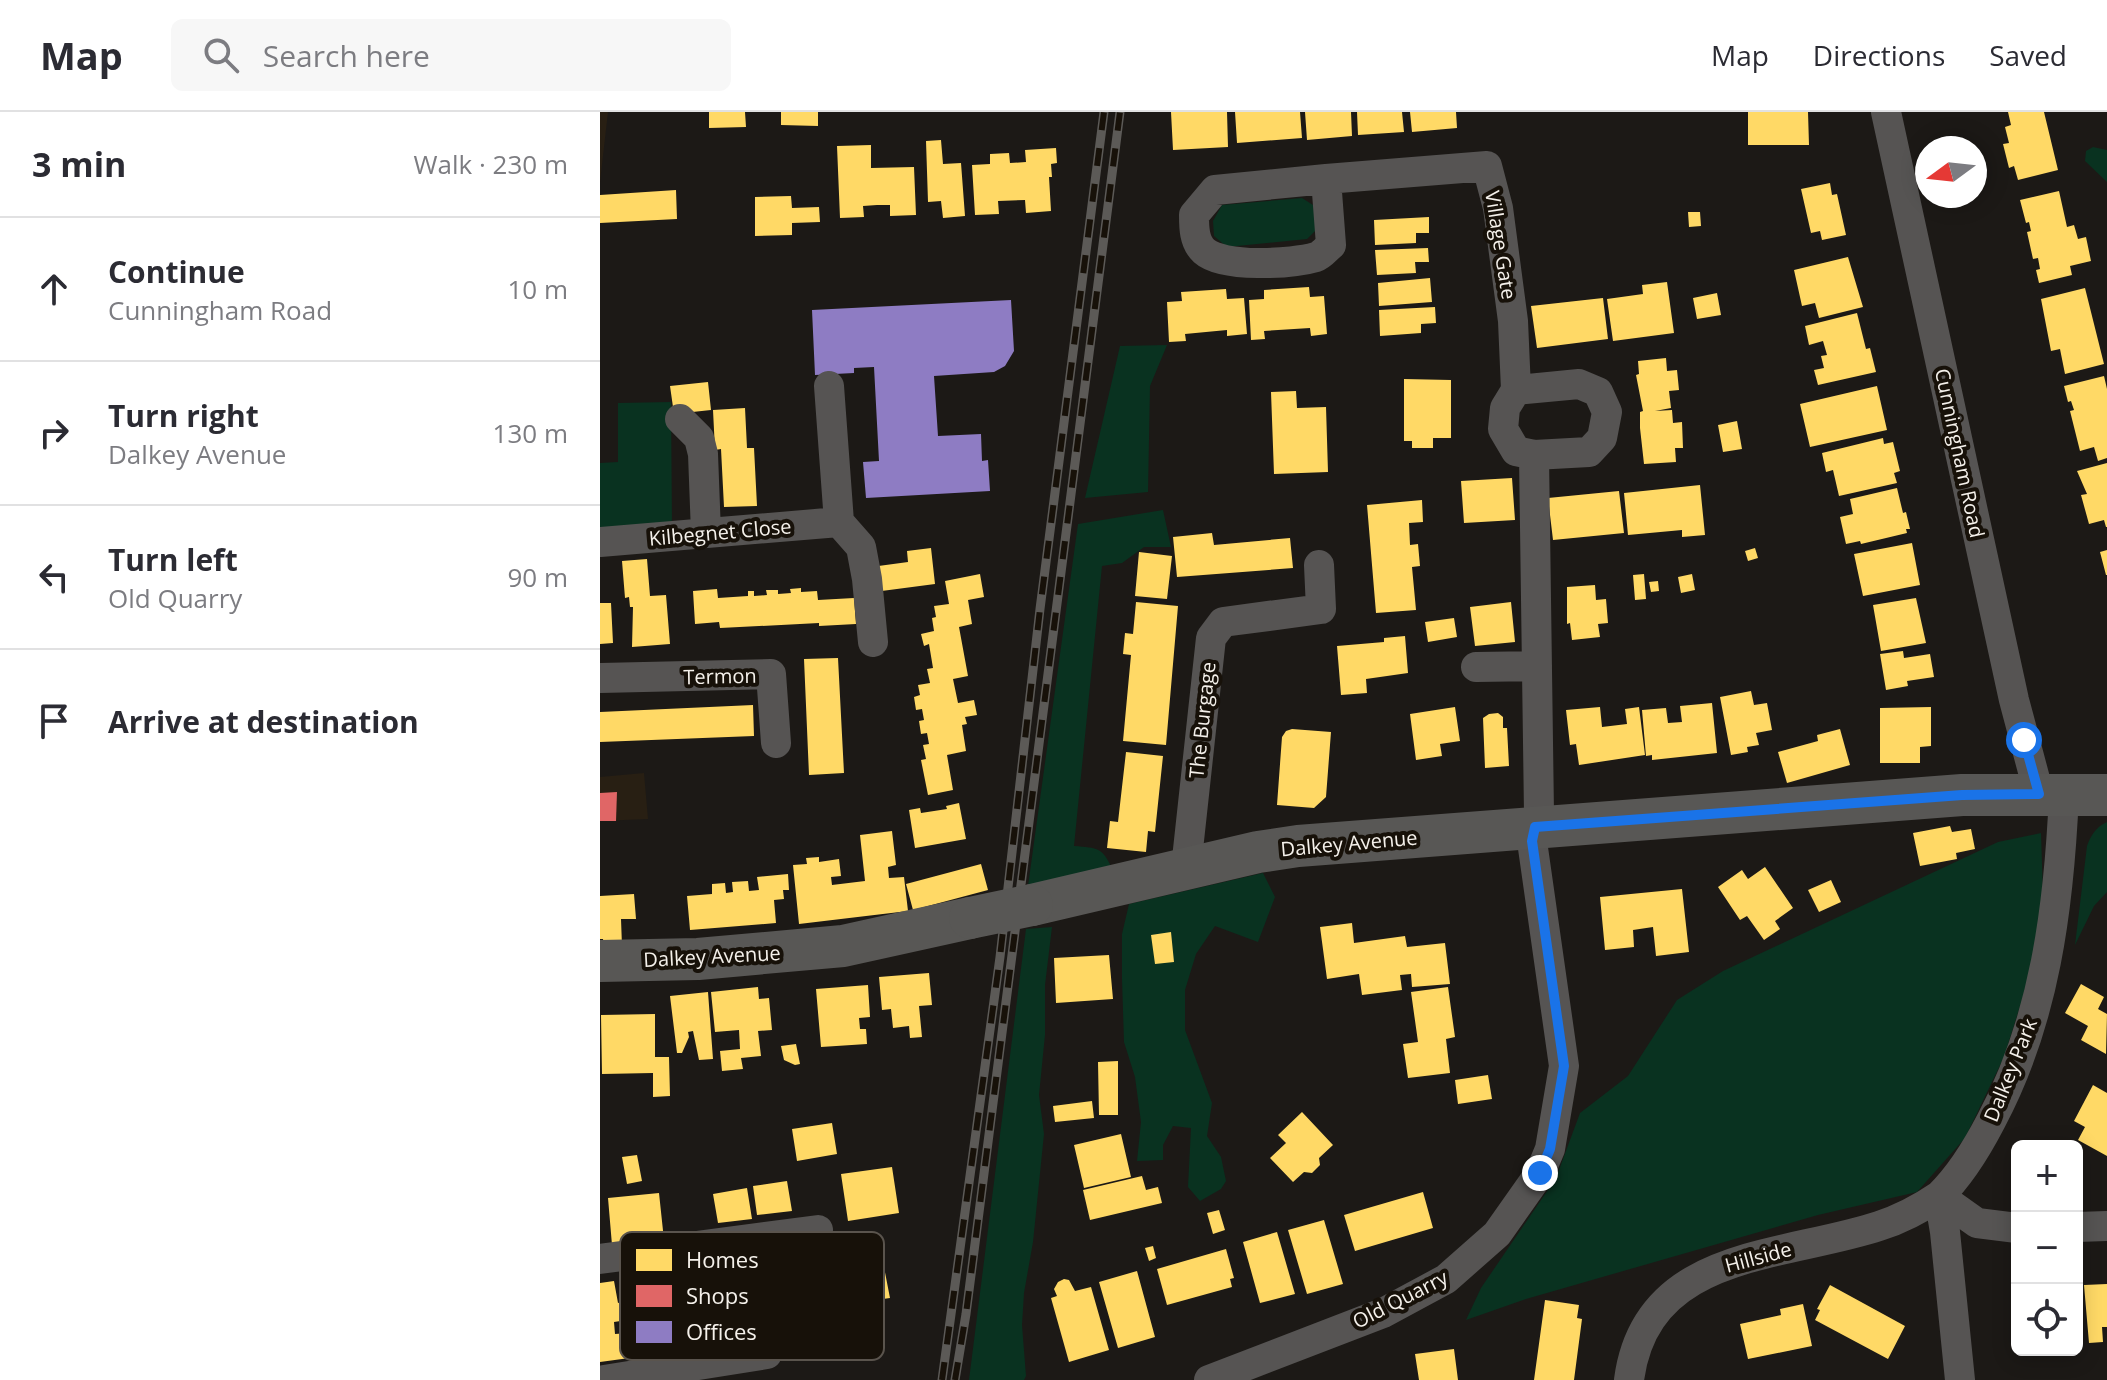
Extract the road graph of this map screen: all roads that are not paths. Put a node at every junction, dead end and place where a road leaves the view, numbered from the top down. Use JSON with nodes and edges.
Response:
{"nodes":[{"id":1,"x":1886,"y":112,"type":"edge"},
{"id":2,"x":1326,"y":179,"type":"junction"},
{"id":3,"x":829,"y":386,"type":"dead end"},
{"id":4,"x":1516,"y":390,"type":"junction"},
{"id":5,"x":680,"y":419,"type":"dead end"},
{"id":6,"x":1534,"y":455,"type":"junction"},
{"id":7,"x":839,"y":522,"type":"junction"},
{"id":8,"x":706,"y":533,"type":"junction"},
{"id":9,"x":600,"y":542,"type":"edge"},
{"id":10,"x":1319,"y":565,"type":"dead end"},
{"id":11,"x":880,"y":627,"type":"dead end"},
{"id":12,"x":1537,"y":666,"type":"junction"},
{"id":13,"x":1476,"y":667,"type":"dead end"},
{"id":14,"x":600,"y":678,"type":"edge"},
{"id":15,"x":776,"y":743,"type":"dead end"},
{"id":16,"x":2052,"y":794,"type":"junction"},
{"id":17,"x":2107,"y":795,"type":"edge"},
{"id":18,"x":1535,"y":827,"type":"junction"},
{"id":19,"x":1186,"y":868,"type":"junction"},
{"id":20,"x":600,"y":961,"type":"edge"},
{"id":21,"x":1939,"y":1196,"type":"junction"},
{"id":22,"x":2107,"y":1226,"type":"edge"},
{"id":23,"x":2011,"y":1227,"type":"edge"},
{"id":24,"x":2083,"y":1227,"type":"edge"},
{"id":25,"x":818,"y":1230,"type":"dead end"},
{"id":26,"x":803,"y":1232,"type":"edge"},
{"id":27,"x":620,"y":1256,"type":"edge"},
{"id":28,"x":600,"y":1259,"type":"edge"},
{"id":29,"x":729,"y":1360,"type":"edge"},
{"id":30,"x":604,"y":1380,"type":"edge"},
{"id":31,"x":1209,"y":1380,"type":"edge"},
{"id":32,"x":1629,"y":1380,"type":"edge"},
{"id":33,"x":1960,"y":1380,"type":"edge"}],
"edges":[{"from":1,"to":16,"type":"street","name":"Cunningham Road"},
{"from":2,"to":2,"type":"street","name":"Village Gate"},
{"from":2,"to":4,"type":"street","name":"Village Gate"},
{"from":3,"to":7,"type":"street"},
{"from":4,"to":6,"type":"street","name":"Village Gate"},
{"from":4,"to":6,"type":"street"},
{"from":5,"to":8,"type":"street"},
{"from":6,"to":12,"type":"street"},
{"from":7,"to":8,"type":"street","name":"Kilbegnet Close"},
{"from":7,"to":11,"type":"street"},
{"from":8,"to":9,"type":"street","name":"Kilbegnet Close"},
{"from":10,"to":19,"type":"street","name":"The Burgage"},
{"from":12,"to":13,"type":"street"},
{"from":12,"to":18,"type":"street"},
{"from":14,"to":15,"type":"street","name":"Termon"},
{"from":16,"to":17,"type":"street","name":"Dalkey Avenue"},
{"from":16,"to":18,"type":"street","name":"Dalkey Avenue"},
{"from":16,"to":21,"type":"street","name":"Dalkey Park"},
{"from":18,"to":19,"type":"street","name":"Dalkey Avenue"},
{"from":18,"to":31,"type":"street","name":"Old Quarry"},
{"from":19,"to":20,"type":"street","name":"Dalkey Avenue","bridge":true},
{"from":21,"to":23,"type":"street"},
{"from":21,"to":32,"type":"street","name":"Hillside"},
{"from":21,"to":33,"type":"street"},
{"from":22,"to":24,"type":"street"},
{"from":25,"to":26,"type":"street"},
{"from":27,"to":28,"type":"street"},
{"from":29,"to":30,"type":"street"}]}
